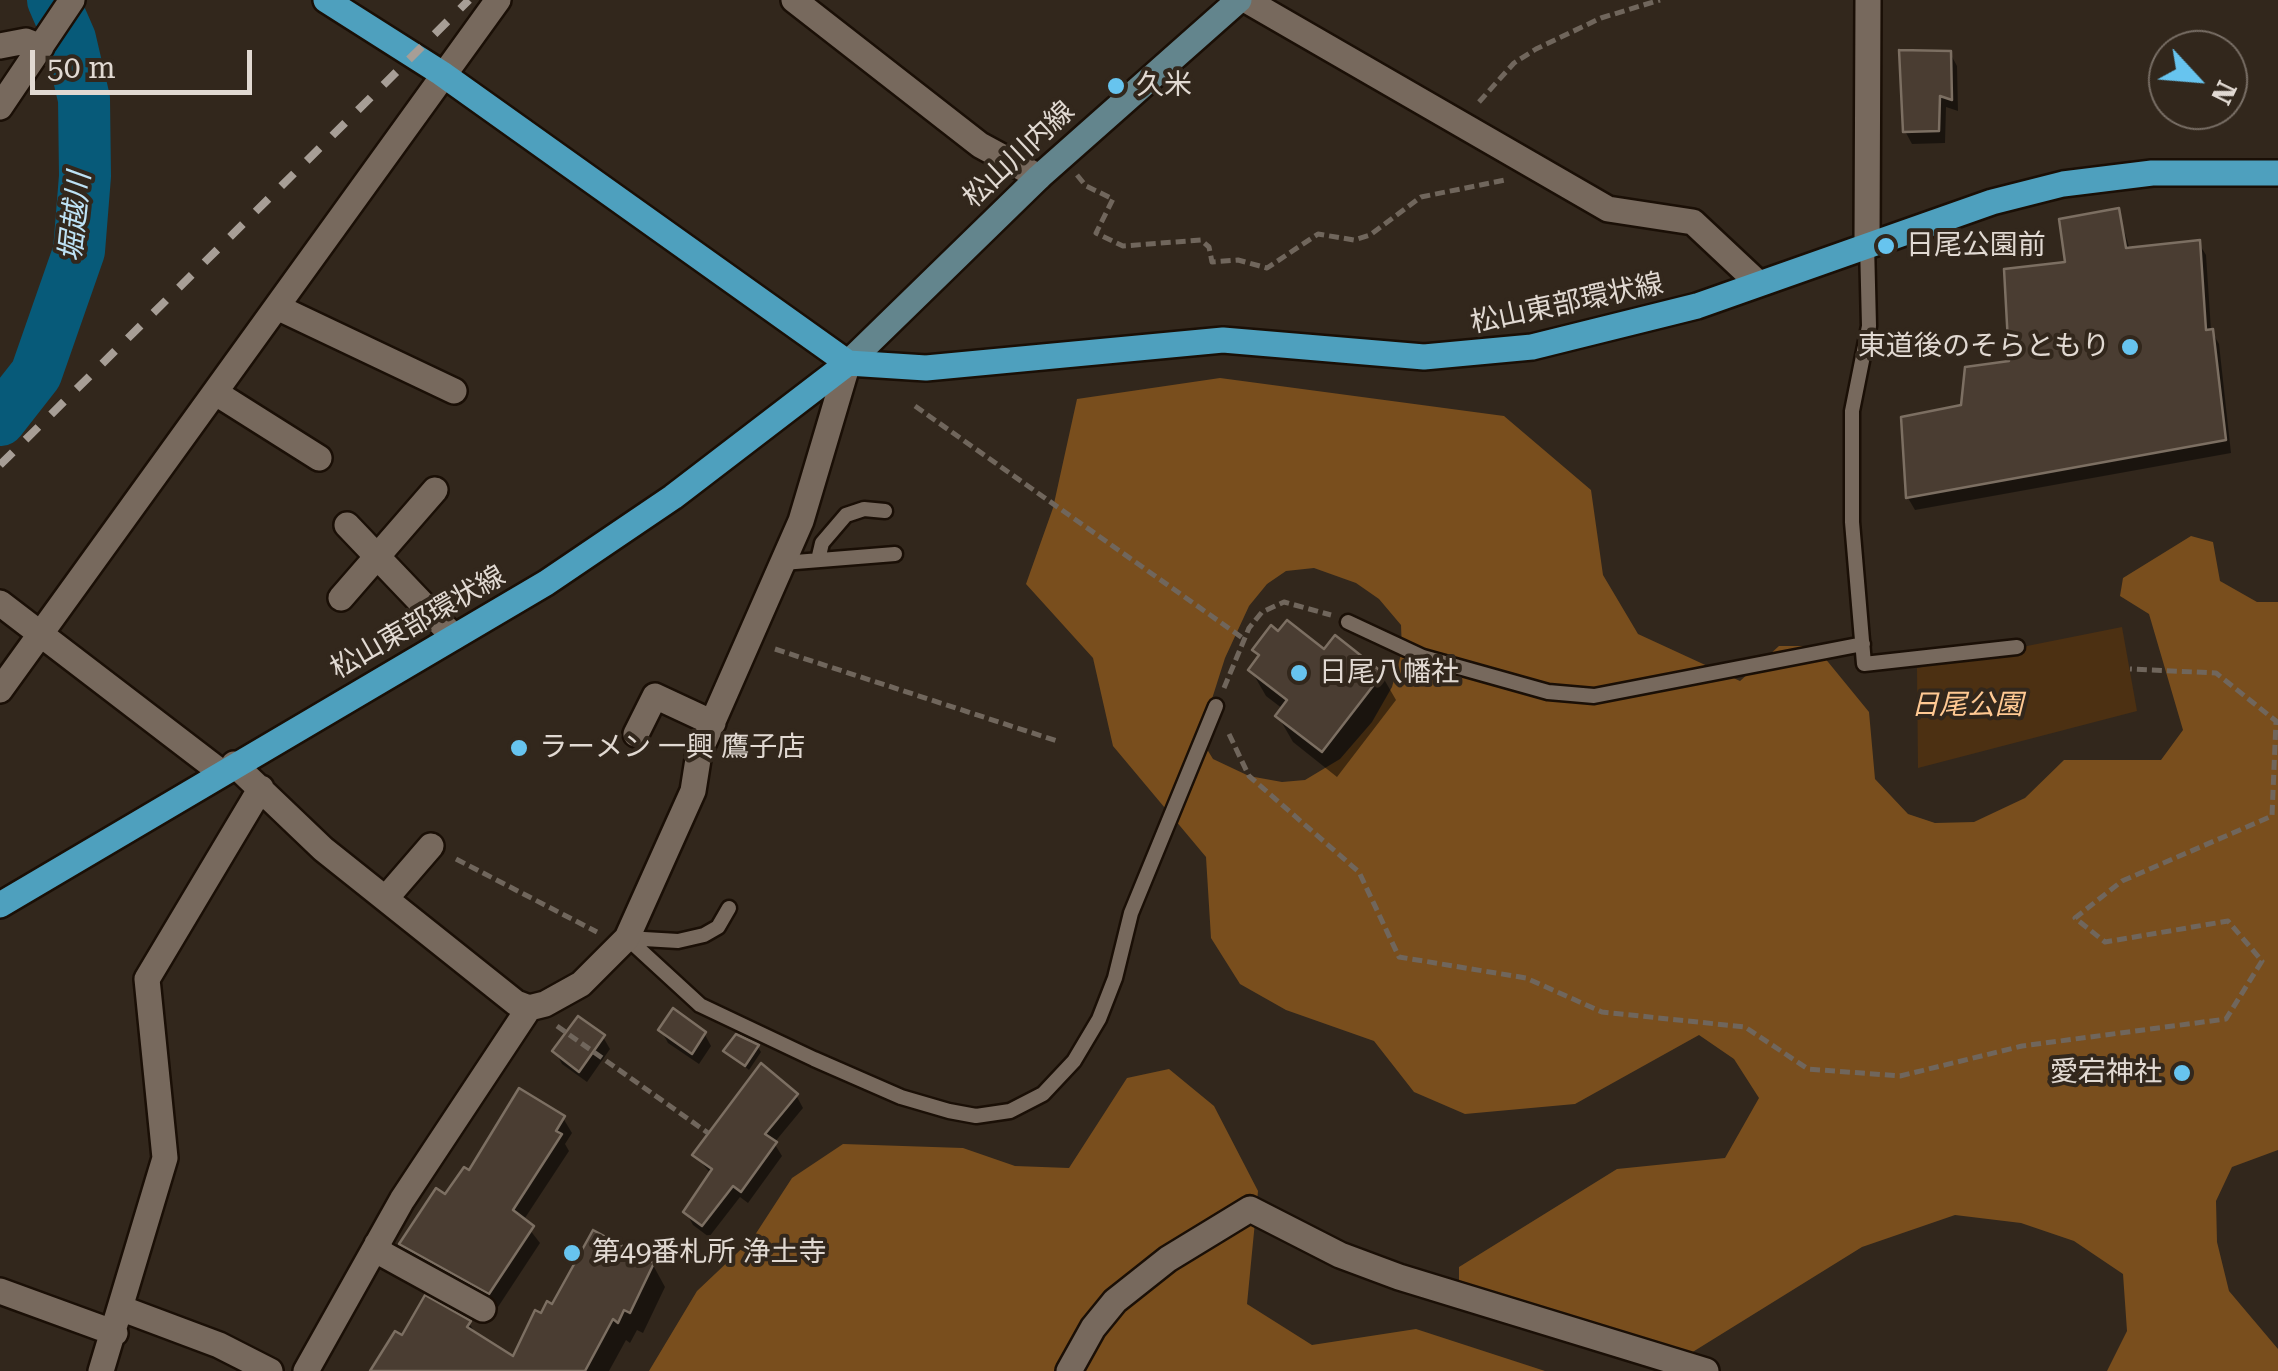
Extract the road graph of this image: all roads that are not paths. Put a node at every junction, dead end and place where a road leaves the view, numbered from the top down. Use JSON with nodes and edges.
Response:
{"nodes":[{"id":1,"x":72,"y":0,"type":"edge"},
{"id":2,"x":326,"y":0,"type":"edge"},
{"id":3,"x":498,"y":0,"type":"edge"},
{"id":4,"x":794,"y":0,"type":"edge"},
{"id":5,"x":1242,"y":0,"type":"edge"},
{"id":6,"x":1868,"y":0,"type":"edge"},
{"id":7,"x":44,"y":42,"type":"junction"},
{"id":8,"x":0,"y":46,"type":"edge"},
{"id":9,"x":441,"y":73,"type":"junction"},
{"id":10,"x":0,"y":107,"type":"edge"},
{"id":11,"x":2278,"y":172,"type":"edge"},
{"id":12,"x":1039,"y":177,"type":"junction"},
{"id":13,"x":1867,"y":244,"type":"junction"},
{"id":14,"x":1757,"y":282,"type":"junction"},
{"id":15,"x":279,"y":308,"type":"junction"},
{"id":16,"x":848,"y":364,"type":"junction"},
{"id":17,"x":454,"y":391,"type":"dead end"},
{"id":18,"x":216,"y":393,"type":"junction"},
{"id":19,"x":319,"y":458,"type":"dead end"},
{"id":20,"x":435,"y":490,"type":"dead end"},
{"id":21,"x":885,"y":511,"type":"dead end"},
{"id":22,"x":347,"y":525,"type":"dead end"},
{"id":23,"x":896,"y":554,"type":"dead end"},
{"id":24,"x":377,"y":556,"type":"junction"},
{"id":25,"x":818,"y":560,"type":"junction"},
{"id":26,"x":782,"y":563,"type":"junction"},
{"id":27,"x":340,"y":598,"type":"dead end"},
{"id":28,"x":0,"y":603,"type":"edge"},
{"id":29,"x":1348,"y":622,"type":"road end"},
{"id":30,"x":40,"y":633,"type":"junction"},
{"id":31,"x":454,"y":637,"type":"junction"},
{"id":32,"x":1863,"y":644,"type":"junction"},
{"id":33,"x":2017,"y":646,"type":"dead end"},
{"id":34,"x":0,"y":690,"type":"edge"},
{"id":35,"x":1216,"y":706,"type":"road end"},
{"id":36,"x":713,"y":723,"type":"junction"},
{"id":37,"x":636,"y":734,"type":"dead end"},
{"id":38,"x":228,"y":769,"type":"junction"},
{"id":39,"x":261,"y":788,"type":"junction"},
{"id":40,"x":431,"y":846,"type":"road end"},
{"id":41,"x":386,"y":898,"type":"junction"},
{"id":42,"x":0,"y":905,"type":"edge"},
{"id":43,"x":729,"y":908,"type":"dead end"},
{"id":44,"x":624,"y":942,"type":"junction"},
{"id":45,"x":529,"y":1008,"type":"junction"},
{"id":46,"x":377,"y":1244,"type":"junction"},
{"id":47,"x":0,"y":1291,"type":"edge"},
{"id":48,"x":482,"y":1309,"type":"dead end"},
{"id":49,"x":119,"y":1321,"type":"junction"},
{"id":50,"x":102,"y":1371,"type":"edge"},
{"id":51,"x":270,"y":1371,"type":"edge"},
{"id":52,"x":306,"y":1371,"type":"edge"},
{"id":53,"x":1069,"y":1371,"type":"edge"},
{"id":54,"x":1706,"y":1371,"type":"edge"}],
"edges":[{"from":1,"to":7,"type":"street"},
{"from":2,"to":9,"type":"main road"},
{"from":3,"to":9,"type":"street"},
{"from":4,"to":12,"type":"street"},
{"from":5,"to":12,"type":"main road","name":"松山川内線"},
{"from":5,"to":14,"type":"street"},
{"from":6,"to":13,"type":"street"},
{"from":7,"to":8,"type":"street"},
{"from":7,"to":10,"type":"street"},
{"from":9,"to":15,"type":"street"},
{"from":9,"to":16,"type":"main road"},
{"from":11,"to":13,"type":"main road","name":"松山東部環状線"},
{"from":12,"to":16,"type":"main road","name":"松山川内線"},
{"from":13,"to":14,"type":"main road","name":"松山東部環状線"},
{"from":13,"to":32,"type":"lane"},
{"from":14,"to":16,"type":"main road","name":"松山東部環状線"},
{"from":15,"to":17,"type":"street"},
{"from":15,"to":18,"type":"street"},
{"from":16,"to":26,"type":"street"},
{"from":16,"to":31,"type":"main road","name":"松山東部環状線"},
{"from":18,"to":19,"type":"street"},
{"from":18,"to":30,"type":"street"},
{"from":20,"to":24,"type":"street"},
{"from":21,"to":25,"type":"lane"},
{"from":22,"to":24,"type":"street"},
{"from":23,"to":25,"type":"lane"},
{"from":24,"to":27,"type":"street"},
{"from":24,"to":31,"type":"street"},
{"from":25,"to":26,"type":"lane"},
{"from":26,"to":36,"type":"street"},
{"from":28,"to":30,"type":"street"},
{"from":29,"to":32,"type":"lane"},
{"from":30,"to":34,"type":"street"},
{"from":30,"to":38,"type":"street"},
{"from":31,"to":38,"type":"main road","name":"松山東部環状線"},
{"from":32,"to":33,"type":"lane"},
{"from":35,"to":44,"type":"lane"},
{"from":36,"to":37,"type":"street"},
{"from":36,"to":44,"type":"street"},
{"from":38,"to":39,"type":"street"},
{"from":38,"to":42,"type":"main road","name":"松山東部環状線"},
{"from":39,"to":41,"type":"street"},
{"from":39,"to":49,"type":"street"},
{"from":40,"to":41,"type":"street"},
{"from":41,"to":45,"type":"street"},
{"from":43,"to":44,"type":"lane"},
{"from":44,"to":45,"type":"street"},
{"from":45,"to":46,"type":"street"},
{"from":46,"to":48,"type":"street"},
{"from":46,"to":52,"type":"street"},
{"from":47,"to":49,"type":"street"},
{"from":49,"to":50,"type":"street"},
{"from":49,"to":51,"type":"street"},
{"from":53,"to":54,"type":"street"}]}
